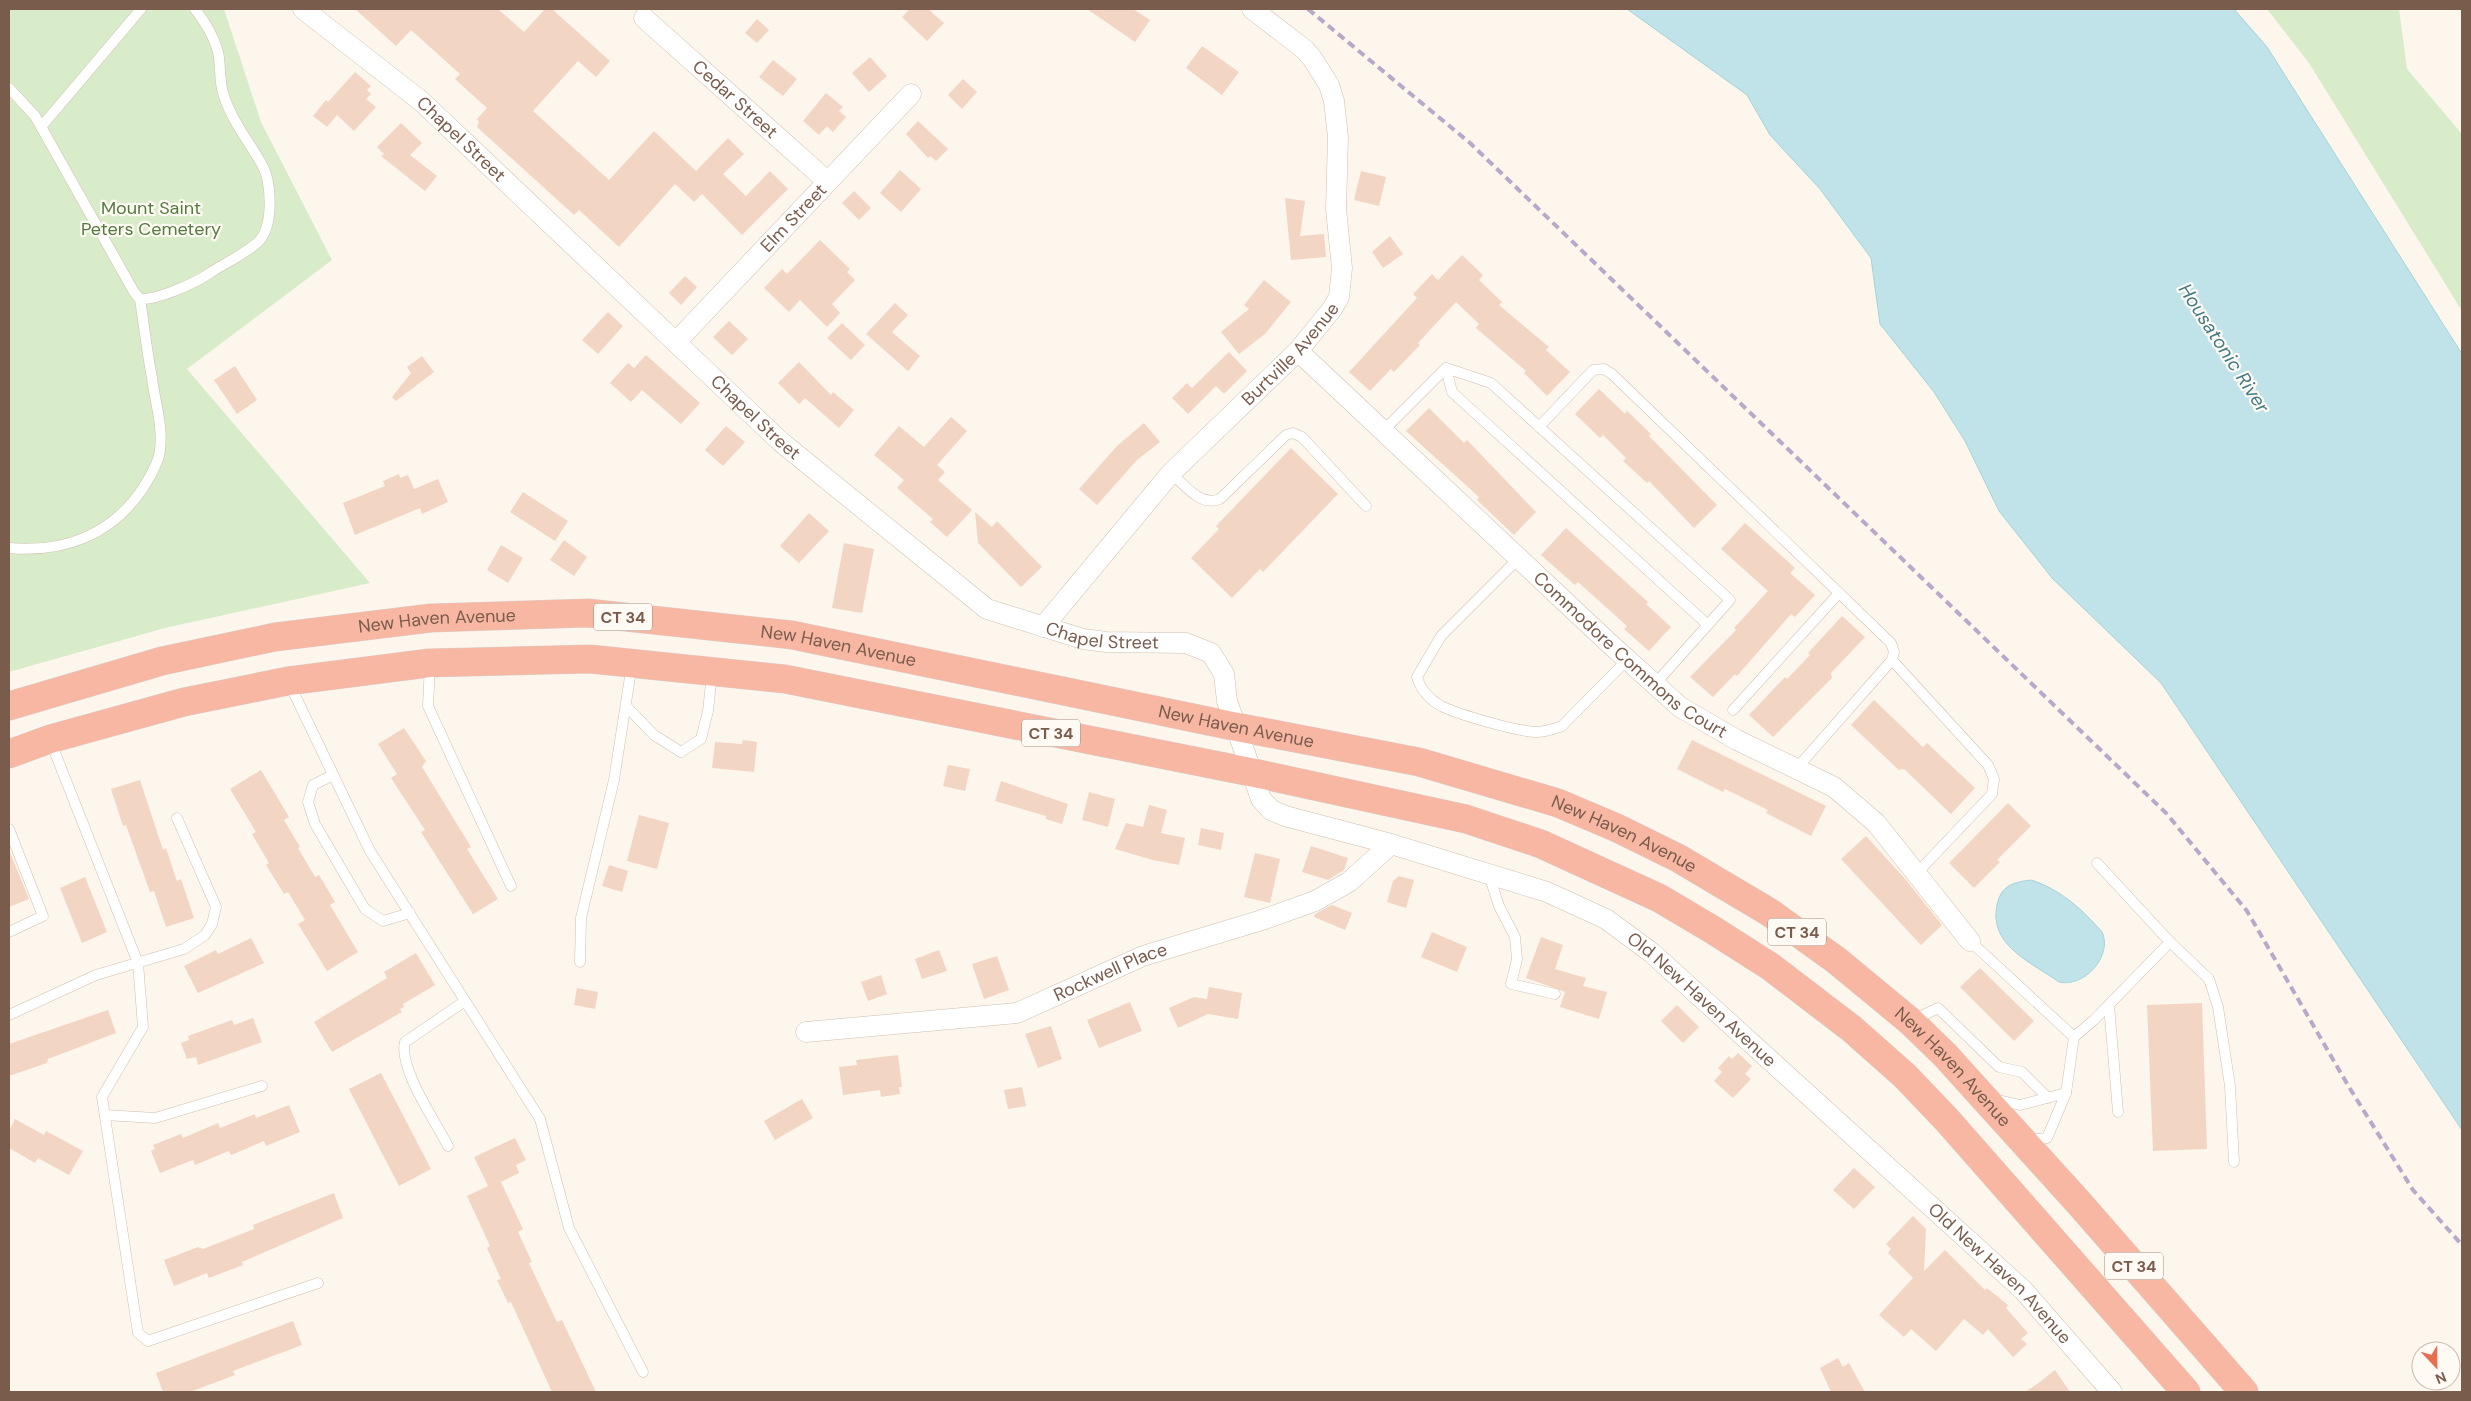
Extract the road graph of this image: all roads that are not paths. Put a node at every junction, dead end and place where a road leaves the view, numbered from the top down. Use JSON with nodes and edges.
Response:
{"nodes":[{"id":1,"x":141,"y":9,"type":"edge"},
{"id":2,"x":195,"y":9,"type":"edge"},
{"id":3,"x":303,"y":9,"type":"edge"},
{"id":4,"x":1252,"y":9,"type":"edge"},
{"id":5,"x":644,"y":18,"type":"dead end"},
{"id":6,"x":9,"y":88,"type":"edge"},
{"id":7,"x":911,"y":94,"type":"dead end"},
{"id":8,"x":41,"y":127,"type":"junction"},
{"id":9,"x":827,"y":181,"type":"junction"},
{"id":10,"x":140,"y":299,"type":"junction"},
{"id":11,"x":676,"y":342,"type":"junction"},
{"id":12,"x":1298,"y":351,"type":"junction"},
{"id":13,"x":1446,"y":368,"type":"junction"},
{"id":14,"x":1539,"y":427,"type":"junction"},
{"id":15,"x":1382,"y":431,"type":"junction"},
{"id":16,"x":1171,"y":473,"type":"junction"},
{"id":17,"x":1366,"y":506,"type":"dead end"},
{"id":18,"x":9,"y":548,"type":"edge"},
{"id":19,"x":1519,"y":558,"type":"junction"},
{"id":20,"x":1839,"y":593,"type":"junction"},
{"id":21,"x":1708,"y":626,"type":"junction"},
{"id":22,"x":1043,"y":627,"type":"junction"},
{"id":23,"x":1628,"y":660,"type":"junction"},
{"id":24,"x":1892,"y":660,"type":"junction"},
{"id":25,"x":430,"y":663,"type":"junction"},
{"id":26,"x":632,"y":663,"type":"junction"},
{"id":27,"x":712,"y":672,"type":"junction"},
{"id":28,"x":288,"y":681,"type":"junction"},
{"id":29,"x":1655,"y":684,"type":"junction"},
{"id":30,"x":9,"y":706,"type":"edge"},
{"id":31,"x":626,"y":706,"type":"junction"},
{"id":32,"x":1733,"y":710,"type":"dead end"},
{"id":33,"x":1237,"y":727,"type":"junction"},
{"id":34,"x":50,"y":739,"type":"junction"},
{"id":35,"x":9,"y":754,"type":"edge"},
{"id":36,"x":1796,"y":769,"type":"junction"},
{"id":37,"x":1250,"y":772,"type":"junction"},
{"id":38,"x":334,"y":775,"type":"junction"},
{"id":39,"x":177,"y":818,"type":"dead end"},
{"id":40,"x":9,"y":830,"type":"edge"},
{"id":41,"x":1391,"y":844,"type":"junction"},
{"id":42,"x":2097,"y":863,"type":"dead end"},
{"id":43,"x":1917,"y":873,"type":"junction"},
{"id":44,"x":1488,"y":874,"type":"junction"},
{"id":45,"x":511,"y":886,"type":"dead end"},
{"id":46,"x":410,"y":913,"type":"junction"},
{"id":47,"x":9,"y":932,"type":"edge"},
{"id":48,"x":1970,"y":941,"type":"joint"},
{"id":49,"x":2170,"y":942,"type":"junction"},
{"id":50,"x":580,"y":962,"type":"dead end"},
{"id":51,"x":138,"y":963,"type":"junction"},
{"id":52,"x":1555,"y":994,"type":"dead end"},
{"id":53,"x":465,"y":1001,"type":"junction"},
{"id":54,"x":2109,"y":1005,"type":"junction"},
{"id":55,"x":9,"y":1015,"type":"edge"},
{"id":56,"x":1910,"y":1022,"type":"junction"},
{"id":57,"x":806,"y":1032,"type":"dead end"},
{"id":58,"x":2074,"y":1036,"type":"junction"},
{"id":59,"x":1970,"y":1084,"type":"junction"},
{"id":60,"x":262,"y":1086,"type":"dead end"},
{"id":61,"x":2066,"y":1093,"type":"junction"},
{"id":62,"x":2048,"y":1098,"type":"junction"},
{"id":63,"x":2118,"y":1112,"type":"dead end"},
{"id":64,"x":105,"y":1115,"type":"junction"},
{"id":65,"x":2022,"y":1140,"type":"junction"},
{"id":66,"x":448,"y":1146,"type":"dead end"},
{"id":67,"x":2234,"y":1162,"type":"dead end"},
{"id":68,"x":1988,"y":1166,"type":"junction"},
{"id":69,"x":318,"y":1283,"type":"dead end"},
{"id":70,"x":643,"y":1372,"type":"dead end"},
{"id":71,"x":2103,"y":1390,"type":"edge"},
{"id":72,"x":2186,"y":1392,"type":"edge"},
{"id":73,"x":2244,"y":1392,"type":"edge"}],
"edges":[{"from":1,"to":8,"type":"lane"},
{"from":2,"to":10,"type":"lane"},
{"from":3,"to":11,"type":"street","name":"Chapel Street"},
{"from":4,"to":12,"type":"street","name":"Burtville Avenue"},
{"from":5,"to":9,"type":"street","name":"Cedar Street"},
{"from":6,"to":8,"type":"lane"},
{"from":7,"to":9,"type":"street","name":"Elm Street"},
{"from":8,"to":10,"type":"lane"},
{"from":9,"to":11,"type":"street","name":"Elm Street"},
{"from":10,"to":18,"type":"lane"},
{"from":11,"to":22,"type":"street","name":"Chapel Street"},
{"from":12,"to":15,"type":"street","name":"Commodore Commons Court"},
{"from":12,"to":16,"type":"street","name":"Burtville Avenue"},
{"from":13,"to":14,"type":"lane"},
{"from":13,"to":15,"type":"lane"},
{"from":13,"to":21,"type":"lane"},
{"from":14,"to":20,"type":"lane"},
{"from":14,"to":21,"type":"lane"},
{"from":15,"to":19,"type":"street","name":"Commodore Commons Court"},
{"from":16,"to":17,"type":"lane"},
{"from":16,"to":22,"type":"street","name":"Burtville Avenue"},
{"from":19,"to":23,"type":"street","name":"Commodore Commons Court"},
{"from":19,"to":23,"type":"lane"},
{"from":20,"to":24,"type":"lane"},
{"from":20,"to":32,"type":"lane"},
{"from":21,"to":29,"type":"lane"},
{"from":22,"to":33,"type":"street","name":"Chapel Street"},
{"from":23,"to":29,"type":"street","name":"Commodore Commons Court"},
{"from":24,"to":36,"type":"lane"},
{"from":24,"to":43,"type":"lane"},
{"from":25,"to":26,"type":"highway","number":"CT 34"},
{"from":25,"to":28,"type":"highway","number":"CT 34"},
{"from":25,"to":45,"type":"lane"},
{"from":26,"to":27,"type":"highway","number":"CT 34"},
{"from":26,"to":31,"type":"lane"},
{"from":27,"to":31,"type":"lane"},
{"from":27,"to":37,"type":"highway","number":"CT 34"},
{"from":28,"to":34,"type":"highway","number":"CT 34"},
{"from":28,"to":38,"type":"lane"},
{"from":29,"to":36,"type":"street","name":"Commodore Commons Court"},
{"from":30,"to":33,"type":"highway","name":"New Haven Avenue","number":"CT 34"},
{"from":31,"to":50,"type":"lane"},
{"from":33,"to":37,"type":"street","name":"Old New Haven Avenue"},
{"from":33,"to":56,"type":"highway","name":"New Haven Avenue","number":"CT 34"},
{"from":34,"to":35,"type":"highway","number":"CT 34"},
{"from":34,"to":51,"type":"lane"},
{"from":36,"to":43,"type":"street","name":"Commodore Commons Court"},
{"from":37,"to":41,"type":"street","name":"Old New Haven Avenue"},
{"from":37,"to":68,"type":"highway","number":"CT 34"},
{"from":38,"to":46,"type":"lane"},
{"from":38,"to":46,"type":"lane"},
{"from":39,"to":51,"type":"lane"},
{"from":40,"to":47,"type":"lane"},
{"from":41,"to":44,"type":"street","name":"Old New Haven Avenue"},
{"from":41,"to":57,"type":"street","name":"Rockwell Place"},
{"from":42,"to":49,"type":"lane"},
{"from":43,"to":48,"type":"street","name":"Commodore Commons Court"},
{"from":44,"to":52,"type":"lane"},
{"from":44,"to":71,"type":"street","name":"Old New Haven Avenue"},
{"from":46,"to":53,"type":"lane"},
{"from":48,"to":58,"type":"lane"},
{"from":49,"to":54,"type":"lane"},
{"from":49,"to":67,"type":"lane"},
{"from":51,"to":55,"type":"lane"},
{"from":51,"to":64,"type":"lane"},
{"from":53,"to":66,"type":"lane"},
{"from":53,"to":70,"type":"lane"},
{"from":54,"to":58,"type":"lane"},
{"from":54,"to":63,"type":"lane"},
{"from":56,"to":59,"type":"highway","name":"New Haven Avenue","number":"CT 34"},
{"from":56,"to":62,"type":"lane"},
{"from":58,"to":61,"type":"lane"},
{"from":59,"to":62,"type":"lane"},
{"from":59,"to":65,"type":"highway","name":"New Haven Avenue","number":"CT 34"},
{"from":60,"to":64,"type":"lane"},
{"from":61,"to":62,"type":"lane"},
{"from":61,"to":65,"type":"lane"},
{"from":64,"to":69,"type":"lane"},
{"from":65,"to":68,"type":"highway"},
{"from":65,"to":73,"type":"highway","name":"New Haven Avenue","number":"CT 34"},
{"from":68,"to":72,"type":"highway","number":"CT 34"}]}
